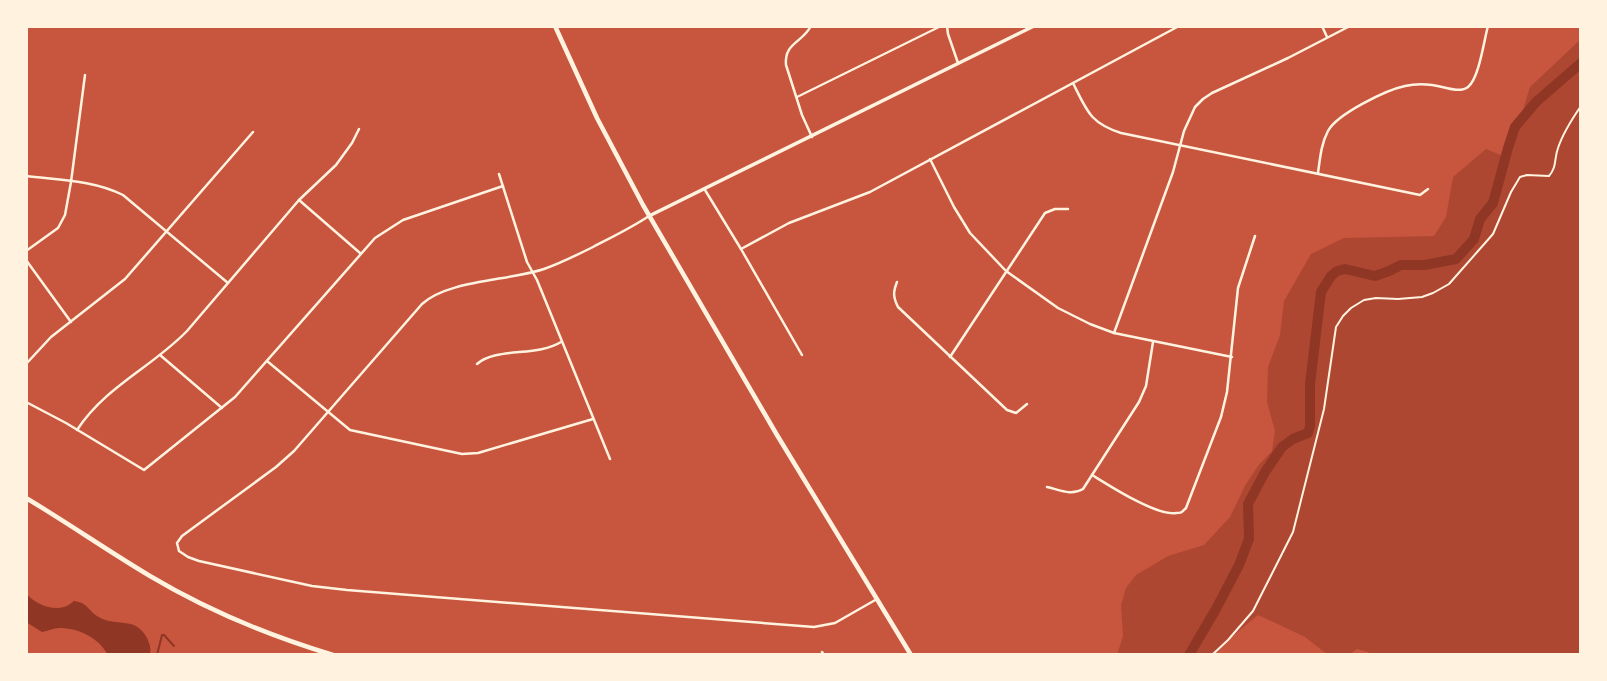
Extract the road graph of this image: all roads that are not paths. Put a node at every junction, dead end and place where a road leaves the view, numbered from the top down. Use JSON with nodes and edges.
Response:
{"nodes":[{"id":1,"x":555,"y":26,"type":"edge"},
{"id":2,"x":811,"y":26,"type":"edge"},
{"id":3,"x":941,"y":26,"type":"edge"},
{"id":4,"x":947,"y":26,"type":"edge"},
{"id":5,"x":1034,"y":26,"type":"edge"},
{"id":6,"x":1179,"y":26,"type":"edge"},
{"id":7,"x":1322,"y":26,"type":"edge"},
{"id":8,"x":1350,"y":26,"type":"edge"},
{"id":9,"x":1488,"y":26,"type":"edge"},
{"id":10,"x":1328,"y":37,"type":"junction"},
{"id":11,"x":958,"y":64,"type":"junction"},
{"id":12,"x":85,"y":75,"type":"dead end"},
{"id":13,"x":1073,"y":83,"type":"junction"},
{"id":14,"x":796,"y":97,"type":"junction"},
{"id":15,"x":359,"y":129,"type":"dead end"},
{"id":16,"x":253,"y":132,"type":"dead end"},
{"id":17,"x":813,"y":137,"type":"junction"},
{"id":18,"x":1181,"y":145,"type":"junction"},
{"id":19,"x":930,"y":159,"type":"junction"},
{"id":20,"x":499,"y":174,"type":"dead end"},
{"id":21,"x":1317,"y":174,"type":"junction"},
{"id":22,"x":26,"y":176,"type":"edge"},
{"id":23,"x":71,"y":181,"type":"junction"},
{"id":24,"x":503,"y":186,"type":"junction"},
{"id":25,"x":1428,"y":189,"type":"dead end"},
{"id":26,"x":705,"y":190,"type":"junction"},
{"id":27,"x":299,"y":200,"type":"junction"},
{"id":28,"x":1068,"y":209,"type":"dead end"},
{"id":29,"x":649,"y":216,"type":"junction"},
{"id":30,"x":167,"y":231,"type":"junction"},
{"id":31,"x":1255,"y":236,"type":"dead end"},
{"id":32,"x":741,"y":249,"type":"junction"},
{"id":33,"x":26,"y":251,"type":"edge"},
{"id":34,"x":360,"y":253,"type":"junction"},
{"id":35,"x":26,"y":260,"type":"edge"},
{"id":36,"x":1006,"y":271,"type":"junction"},
{"id":37,"x":532,"y":273,"type":"junction"},
{"id":38,"x":897,"y":282,"type":"dead end"},
{"id":39,"x":228,"y":283,"type":"junction"},
{"id":40,"x":71,"y":322,"type":"junction"},
{"id":41,"x":1114,"y":333,"type":"junction"},
{"id":42,"x":561,"y":342,"type":"junction"},
{"id":43,"x":1153,"y":342,"type":"junction"},
{"id":44,"x":160,"y":355,"type":"junction"},
{"id":45,"x":802,"y":355,"type":"dead end"},
{"id":46,"x":950,"y":357,"type":"junction"},
{"id":47,"x":1232,"y":357,"type":"junction"},
{"id":48,"x":267,"y":361,"type":"junction"},
{"id":49,"x":26,"y":364,"type":"edge"},
{"id":50,"x":477,"y":364,"type":"dead end"},
{"id":51,"x":26,"y":402,"type":"edge"},
{"id":52,"x":1027,"y":404,"type":"dead end"},
{"id":53,"x":222,"y":408,"type":"junction"},
{"id":54,"x":328,"y":413,"type":"junction"},
{"id":55,"x":593,"y":419,"type":"junction"},
{"id":56,"x":78,"y":430,"type":"junction"},
{"id":57,"x":610,"y":459,"type":"dead end"},
{"id":58,"x":1092,"y":475,"type":"junction"},
{"id":59,"x":1047,"y":487,"type":"dead end"},
{"id":60,"x":26,"y":498,"type":"edge"},
{"id":61,"x":877,"y":599,"type":"junction"},
{"id":62,"x":333,"y":655,"type":"edge"},
{"id":63,"x":911,"y":655,"type":"edge"}],
"edges":[{"from":1,"to":29,"type":"main road"},
{"from":2,"to":14,"type":"street"},
{"from":3,"to":14,"type":"lane"},
{"from":4,"to":11,"type":"street"},
{"from":5,"to":11,"type":"street"},
{"from":6,"to":13,"type":"street"},
{"from":7,"to":10,"type":"street"},
{"from":8,"to":10,"type":"street"},
{"from":9,"to":21,"type":"street"},
{"from":10,"to":18,"type":"street"},
{"from":11,"to":17,"type":"street"},
{"from":12,"to":23,"type":"street"},
{"from":13,"to":18,"type":"street"},
{"from":13,"to":19,"type":"street"},
{"from":14,"to":17,"type":"street"},
{"from":15,"to":27,"type":"street"},
{"from":16,"to":30,"type":"street"},
{"from":17,"to":26,"type":"street"},
{"from":18,"to":21,"type":"street"},
{"from":18,"to":41,"type":"street"},
{"from":19,"to":32,"type":"street"},
{"from":19,"to":36,"type":"street"},
{"from":20,"to":24,"type":"street"},
{"from":21,"to":25,"type":"street"},
{"from":22,"to":23,"type":"street"},
{"from":23,"to":30,"type":"street"},
{"from":23,"to":33,"type":"street"},
{"from":24,"to":34,"type":"street"},
{"from":24,"to":37,"type":"street"},
{"from":26,"to":29,"type":"street"},
{"from":26,"to":32,"type":"street"},
{"from":27,"to":34,"type":"street"},
{"from":27,"to":39,"type":"street"},
{"from":28,"to":36,"type":"street"},
{"from":29,"to":37,"type":"street"},
{"from":29,"to":61,"type":"main road"},
{"from":30,"to":39,"type":"street"},
{"from":30,"to":40,"type":"street"},
{"from":31,"to":47,"type":"street"},
{"from":32,"to":45,"type":"street"},
{"from":34,"to":48,"type":"street"},
{"from":35,"to":40,"type":"street"},
{"from":36,"to":41,"type":"street"},
{"from":36,"to":46,"type":"street"},
{"from":37,"to":42,"type":"street"},
{"from":37,"to":54,"type":"street"},
{"from":38,"to":46,"type":"street"},
{"from":39,"to":44,"type":"street"},
{"from":40,"to":49,"type":"street"},
{"from":41,"to":43,"type":"street"},
{"from":42,"to":50,"type":"street"},
{"from":42,"to":55,"type":"street"},
{"from":43,"to":47,"type":"street"},
{"from":43,"to":58,"type":"street"},
{"from":44,"to":53,"type":"street"},
{"from":44,"to":56,"type":"street"},
{"from":46,"to":52,"type":"street"},
{"from":47,"to":58,"type":"street"},
{"from":48,"to":53,"type":"street"},
{"from":48,"to":54,"type":"street"},
{"from":51,"to":56,"type":"street"},
{"from":53,"to":56,"type":"street"},
{"from":54,"to":55,"type":"street"},
{"from":54,"to":61,"type":"street"},
{"from":55,"to":57,"type":"street"},
{"from":58,"to":59,"type":"street"},
{"from":60,"to":62,"type":"main road"},
{"from":61,"to":63,"type":"main road"}]}
